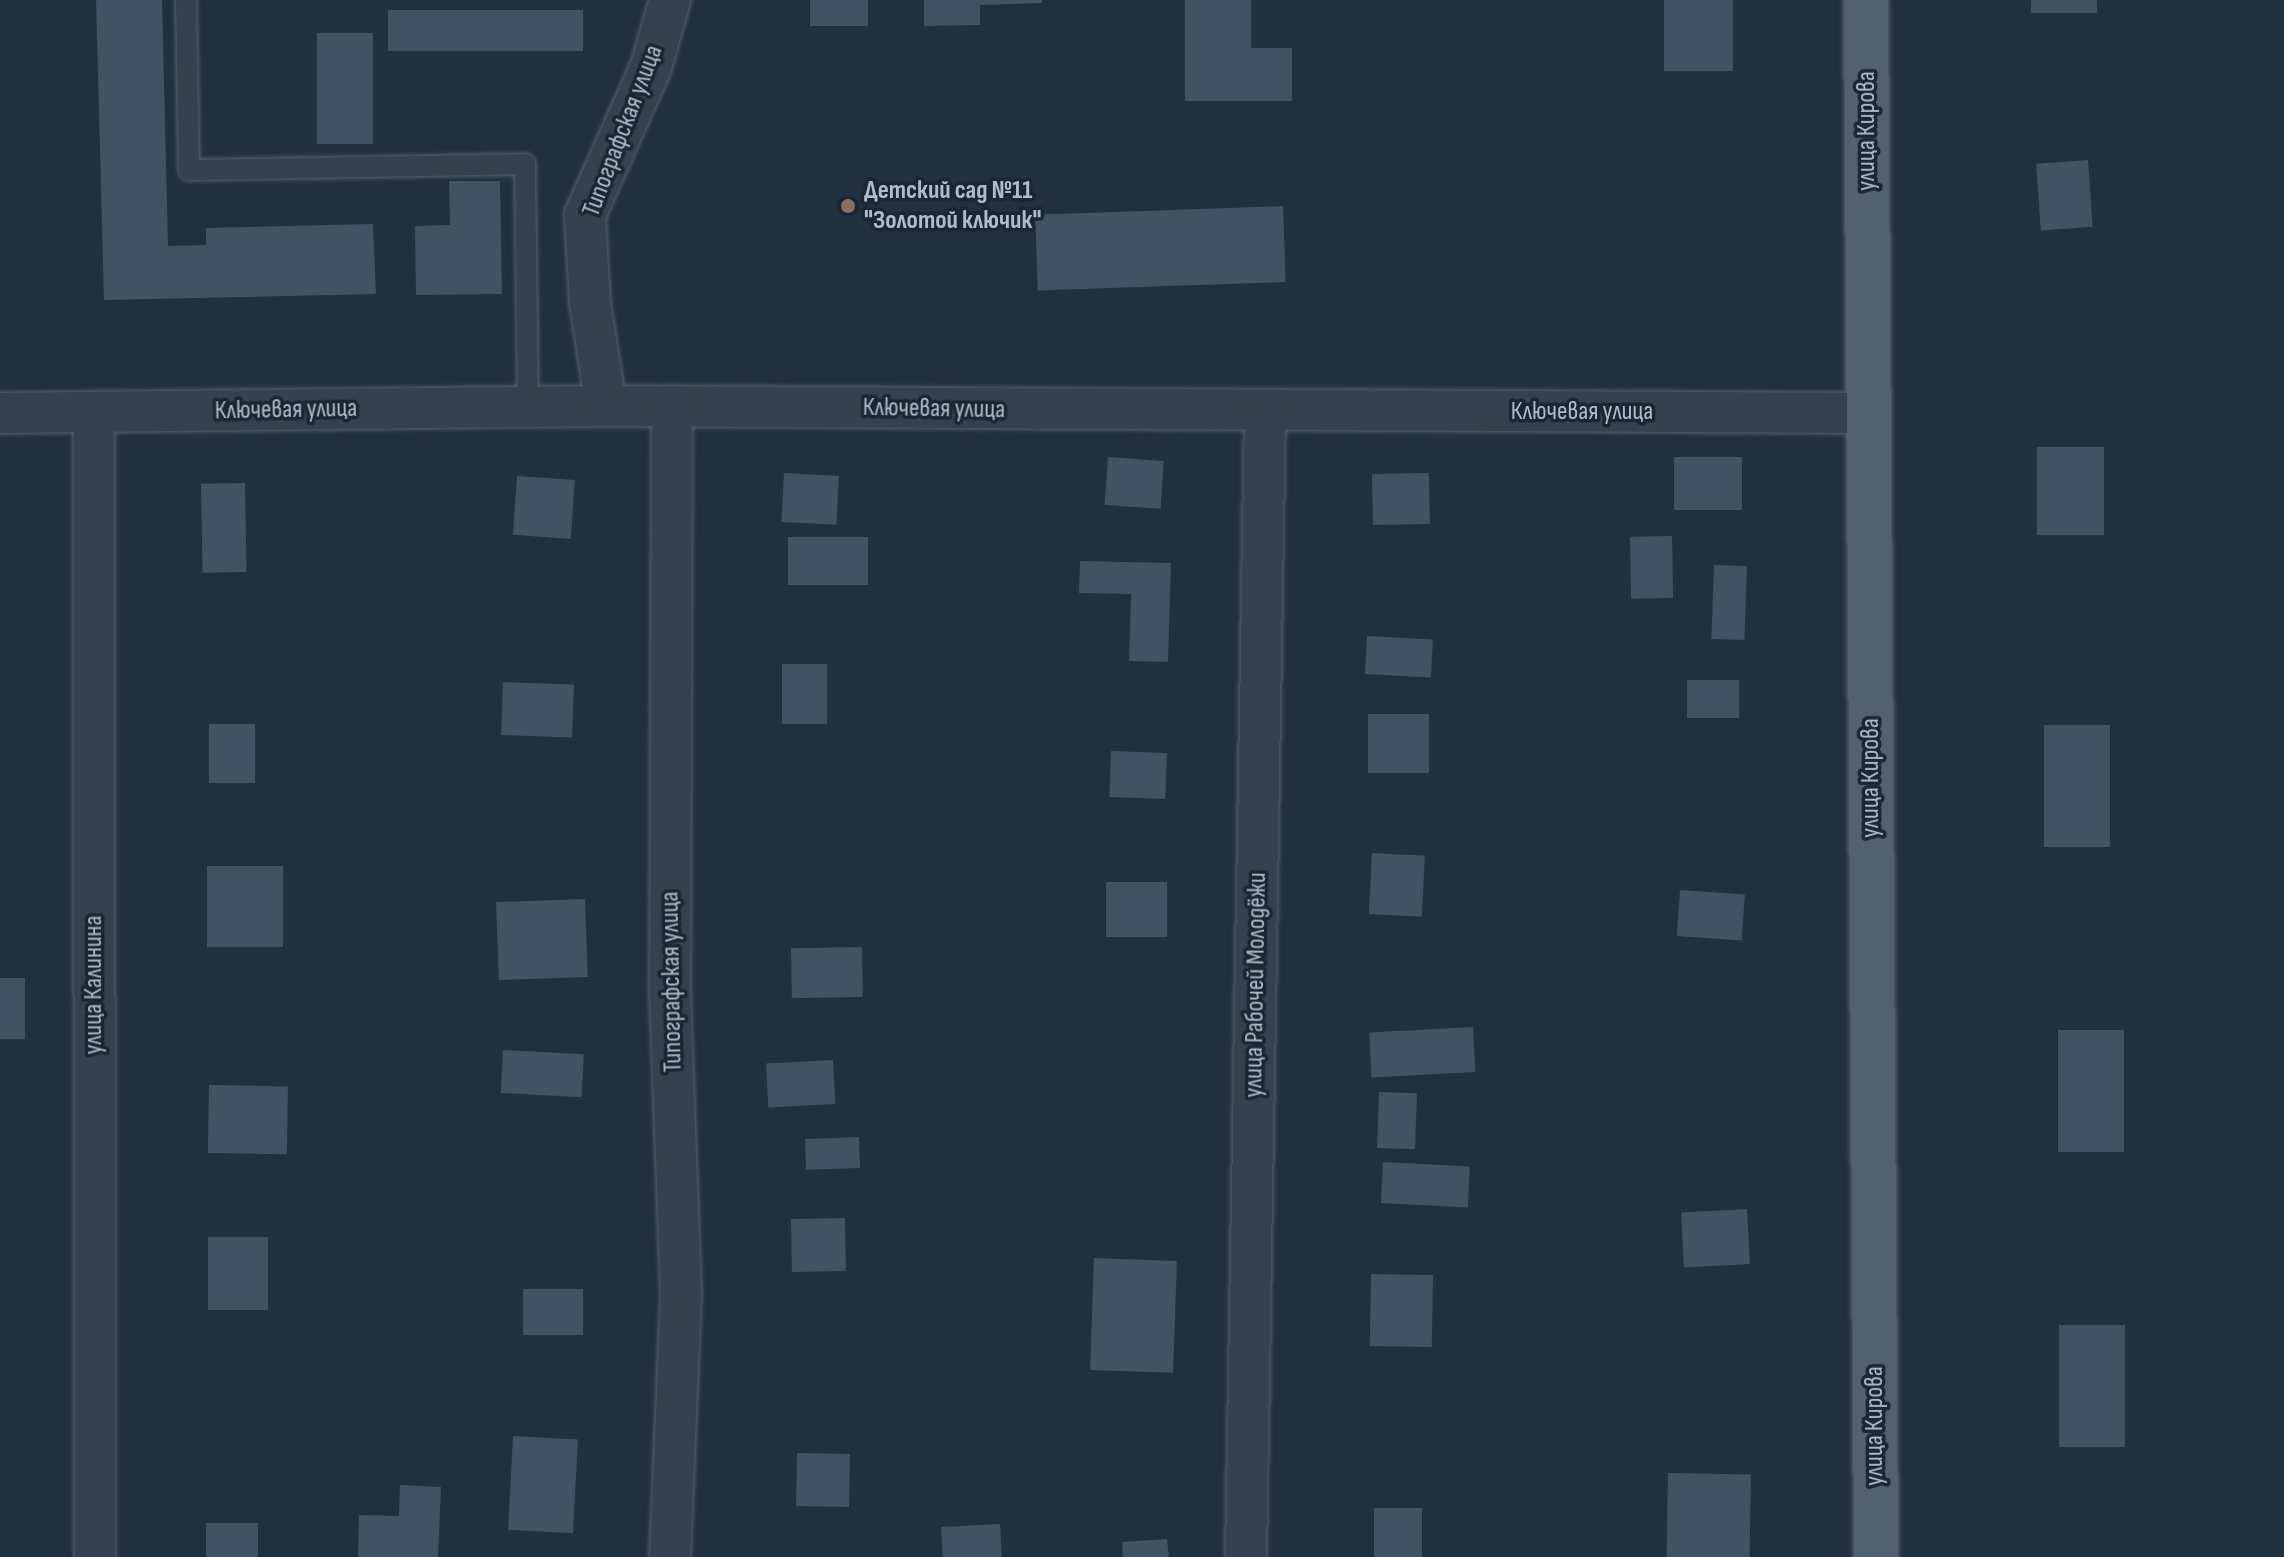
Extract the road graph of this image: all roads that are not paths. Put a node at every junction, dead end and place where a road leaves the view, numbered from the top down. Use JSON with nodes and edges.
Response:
{"nodes":[{"id":1,"x":186,"y":0,"type":"edge"},
{"id":2,"x":670,"y":0,"type":"edge"},
{"id":3,"x":1866,"y":0,"type":"edge"},
{"id":4,"x":606,"y":406,"type":"junction"},
{"id":5,"x":672,"y":406,"type":"junction"},
{"id":6,"x":528,"y":407,"type":"junction"},
{"id":7,"x":0,"y":413,"type":"edge"},
{"id":8,"x":94,"y":413,"type":"junction"},
{"id":9,"x":1265,"y":413,"type":"junction"},
{"id":10,"x":1869,"y":413,"type":"junction"},
{"id":11,"x":95,"y":1557,"type":"edge"},
{"id":12,"x":670,"y":1557,"type":"edge"},
{"id":13,"x":1246,"y":1557,"type":"edge"},
{"id":14,"x":1876,"y":1557,"type":"edge"}],
"edges":[{"from":1,"to":6,"type":"lane"},
{"from":2,"to":4,"type":"street","name":"Типографская улица"},
{"from":3,"to":10,"type":"main road","name":"улица Кирова"},
{"from":4,"to":5,"type":"street","name":"Ключевая улица"},
{"from":4,"to":6,"type":"street","name":"Ключевая улица"},
{"from":5,"to":9,"type":"street","name":"Ключевая улица"},
{"from":5,"to":12,"type":"street","name":"Типографская улица"},
{"from":6,"to":8,"type":"street","name":"Ключевая улица"},
{"from":7,"to":8,"type":"street","name":"Ключевая улица"},
{"from":8,"to":11,"type":"street","name":"улица Калинина"},
{"from":9,"to":10,"type":"street","name":"Ключевая улица"},
{"from":9,"to":13,"type":"street","name":"улица Рабочей Молодёжи"},
{"from":10,"to":14,"type":"main road","name":"улица Кирова"}]}
